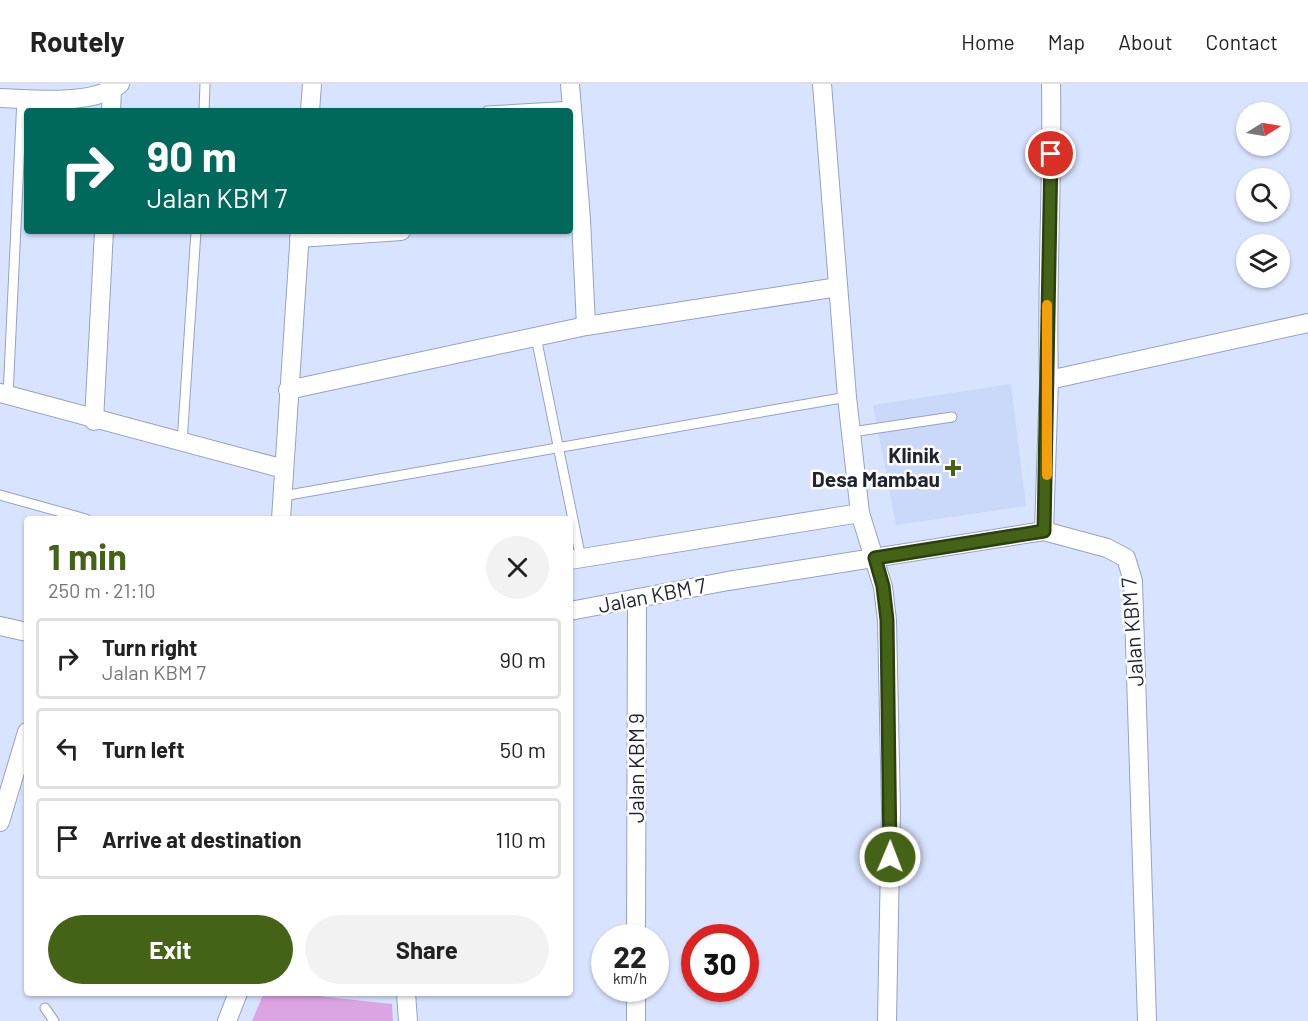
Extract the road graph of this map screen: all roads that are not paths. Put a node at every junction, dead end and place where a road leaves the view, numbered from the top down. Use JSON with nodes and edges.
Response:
{"nodes":[{"id":1,"x":206,"y":84,"type":"edge"},
{"id":2,"x":312,"y":84,"type":"edge"},
{"id":3,"x":570,"y":84,"type":"edge"},
{"id":4,"x":822,"y":84,"type":"edge"},
{"id":5,"x":1051,"y":84,"type":"edge"},
{"id":6,"x":116,"y":87,"type":"edge"},
{"id":7,"x":0,"y":98,"type":"edge"},
{"id":8,"x":22,"y":99,"type":"junction"},
{"id":9,"x":573,"y":106,"type":"junction"},
{"id":10,"x":112,"y":108,"type":"edge"},
{"id":11,"x":204,"y":108,"type":"edge"},
{"id":12,"x":310,"y":108,"type":"edge"},
{"id":13,"x":539,"y":108,"type":"edge"},
{"id":14,"x":576,"y":219,"type":"edge"},
{"id":15,"x":104,"y":234,"type":"edge"},
{"id":16,"x":196,"y":234,"type":"edge"},
{"id":17,"x":300,"y":234,"type":"edge"},
{"id":18,"x":838,"y":287,"type":"junction"},
{"id":19,"x":1308,"y":323,"type":"edge"},
{"id":20,"x":586,"y":326,"type":"junction"},
{"id":21,"x":536,"y":337,"type":"junction"},
{"id":22,"x":1049,"y":380,"type":"junction"},
{"id":23,"x":288,"y":390,"type":"junction"},
{"id":24,"x":4,"y":395,"type":"edge"},
{"id":25,"x":847,"y":397,"type":"junction"},
{"id":26,"x":952,"y":417,"type":"dead end"},
{"id":27,"x":94,"y":420,"type":"junction"},
{"id":28,"x":852,"y":432,"type":"junction"},
{"id":29,"x":182,"y":443,"type":"junction"},
{"id":30,"x":559,"y":447,"type":"junction"},
{"id":31,"x":284,"y":469,"type":"junction"},
{"id":32,"x":0,"y":495,"type":"edge"},
{"id":33,"x":283,"y":496,"type":"junction"},
{"id":34,"x":860,"y":513,"type":"junction"},
{"id":35,"x":75,"y":516,"type":"edge"},
{"id":36,"x":281,"y":516,"type":"edge"},
{"id":37,"x":569,"y":516,"type":"edge"},
{"id":38,"x":1044,"y":531,"type":"junction"},
{"id":39,"x":573,"y":540,"type":"edge"},
{"id":40,"x":875,"y":558,"type":"junction"},
{"id":41,"x":576,"y":560,"type":"edge"},
{"id":42,"x":637,"y":598,"type":"junction"},
{"id":43,"x":573,"y":610,"type":"edge"},
{"id":44,"x":0,"y":626,"type":"edge"},
{"id":45,"x":24,"y":631,"type":"edge"},
{"id":46,"x":24,"y":742,"type":"edge"},
{"id":47,"x":0,"y":822,"type":"edge"},
{"id":48,"x":636,"y":924,"type":"edge"},
{"id":49,"x":237,"y":996,"type":"edge"},
{"id":50,"x":406,"y":996,"type":"edge"},
{"id":51,"x":636,"y":1002,"type":"edge"},
{"id":52,"x":45,"y":1008,"type":"dead end"},
{"id":53,"x":54,"y":1021,"type":"edge"},
{"id":54,"x":227,"y":1021,"type":"edge"},
{"id":55,"x":408,"y":1021,"type":"edge"},
{"id":56,"x":636,"y":1021,"type":"edge"},
{"id":57,"x":887,"y":1021,"type":"edge"},
{"id":58,"x":1147,"y":1021,"type":"edge"}],
"edges":[{"from":1,"to":11,"type":"lane"},
{"from":2,"to":12,"type":"street"},
{"from":3,"to":9,"type":"street"},
{"from":4,"to":18,"type":"street"},
{"from":5,"to":22,"type":"street"},
{"from":6,"to":8,"type":"street"},
{"from":6,"to":10,"type":"street"},
{"from":7,"to":8,"type":"street"},
{"from":8,"to":24,"type":"lane"},
{"from":9,"to":13,"type":"lane"},
{"from":9,"to":14,"type":"street"},
{"from":14,"to":20,"type":"street"},
{"from":15,"to":27,"type":"street"},
{"from":16,"to":29,"type":"lane"},
{"from":17,"to":23,"type":"street"},
{"from":18,"to":20,"type":"street"},
{"from":18,"to":25,"type":"street"},
{"from":19,"to":22,"type":"street"},
{"from":20,"to":21,"type":"street"},
{"from":21,"to":23,"type":"street"},
{"from":21,"to":30,"type":"lane"},
{"from":22,"to":38,"type":"street"},
{"from":23,"to":31,"type":"street"},
{"from":24,"to":27,"type":"street"},
{"from":25,"to":28,"type":"street"},
{"from":25,"to":30,"type":"lane"},
{"from":26,"to":28,"type":"lane"},
{"from":27,"to":29,"type":"street"},
{"from":28,"to":34,"type":"street"},
{"from":29,"to":31,"type":"street"},
{"from":30,"to":33,"type":"lane"},
{"from":30,"to":37,"type":"lane"},
{"from":31,"to":33,"type":"street"},
{"from":32,"to":35,"type":"lane"},
{"from":33,"to":36,"type":"street"},
{"from":34,"to":40,"type":"street"},
{"from":34,"to":41,"type":"street"},
{"from":38,"to":40,"type":"street","name":"Jalan KBM 7"},
{"from":38,"to":58,"type":"street","name":"Jalan KBM 7"},
{"from":39,"to":41,"type":"lane"},
{"from":40,"to":42,"type":"street","name":"Jalan KBM 7"},
{"from":40,"to":57,"type":"street"},
{"from":42,"to":43,"type":"street","name":"Jalan KBM 7"},
{"from":42,"to":48,"type":"street","name":"Jalan KBM 9"},
{"from":44,"to":45,"type":"street"},
{"from":46,"to":47,"type":"street"},
{"from":49,"to":54,"type":"street"},
{"from":50,"to":55,"type":"street"},
{"from":51,"to":56,"type":"street"},
{"from":52,"to":53,"type":"lane"}]}
